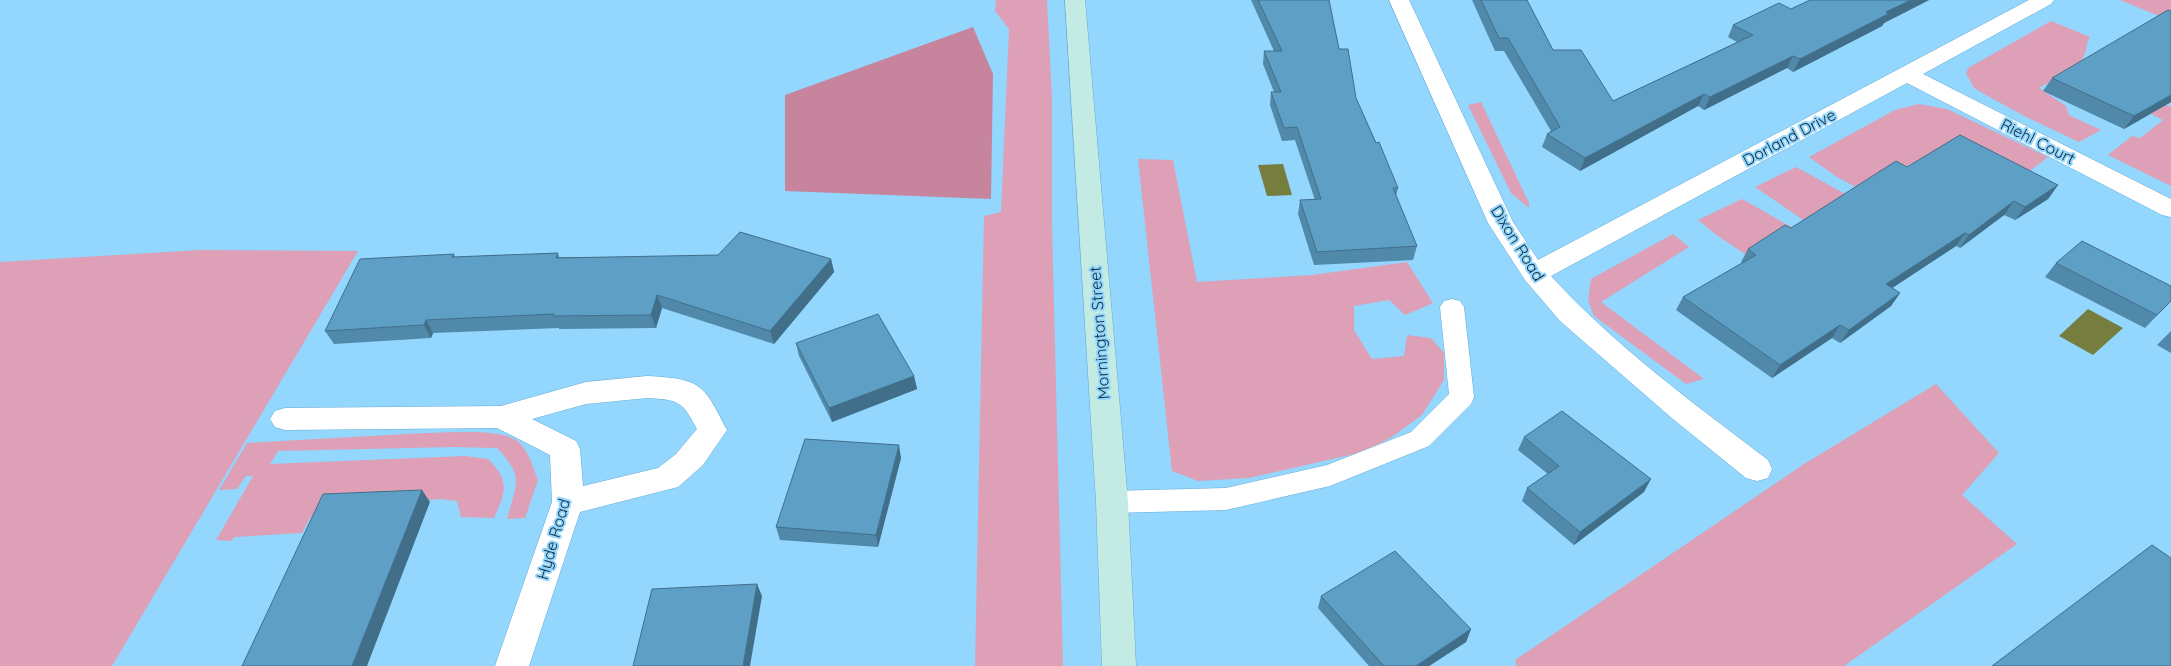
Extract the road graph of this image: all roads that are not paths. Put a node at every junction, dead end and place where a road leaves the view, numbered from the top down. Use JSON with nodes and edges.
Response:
{"nodes":[{"id":1,"x":1075,"y":0,"type":"edge"},
{"id":2,"x":1399,"y":0,"type":"edge"},
{"id":3,"x":2044,"y":0,"type":"edge"},
{"id":4,"x":1906,"y":74,"type":"junction"},
{"id":5,"x":2171,"y":209,"type":"edge"},
{"id":6,"x":1534,"y":274,"type":"junction"},
{"id":7,"x":1452,"y":307,"type":"dead end"},
{"id":8,"x":501,"y":416,"type":"junction"},
{"id":9,"x":285,"y":420,"type":"dead end"},
{"id":10,"x":1757,"y":469,"type":"dead end"},
{"id":11,"x":568,"y":502,"type":"junction"},
{"id":12,"x":1112,"y":502,"type":"junction"},
{"id":13,"x":512,"y":666,"type":"edge"},
{"id":14,"x":1119,"y":666,"type":"edge"}],
"edges":[{"from":1,"to":12,"type":"main road","name":"Mornington Street"},
{"from":2,"to":6,"type":"street","name":"Dixon Road"},
{"from":3,"to":4,"type":"street","name":"Dorland Drive"},
{"from":4,"to":5,"type":"street","name":"Riehl Court"},
{"from":4,"to":6,"type":"street","name":"Dorland Drive"},
{"from":6,"to":10,"type":"street","name":"Dixon Road"},
{"from":7,"to":12,"type":"lane"},
{"from":8,"to":9,"type":"street"},
{"from":8,"to":11,"type":"street","name":"Hyde Road"},
{"from":8,"to":11,"type":"street"},
{"from":11,"to":13,"type":"street","name":"Hyde Road"},
{"from":12,"to":14,"type":"main road","name":"Mornington Street"}]}
